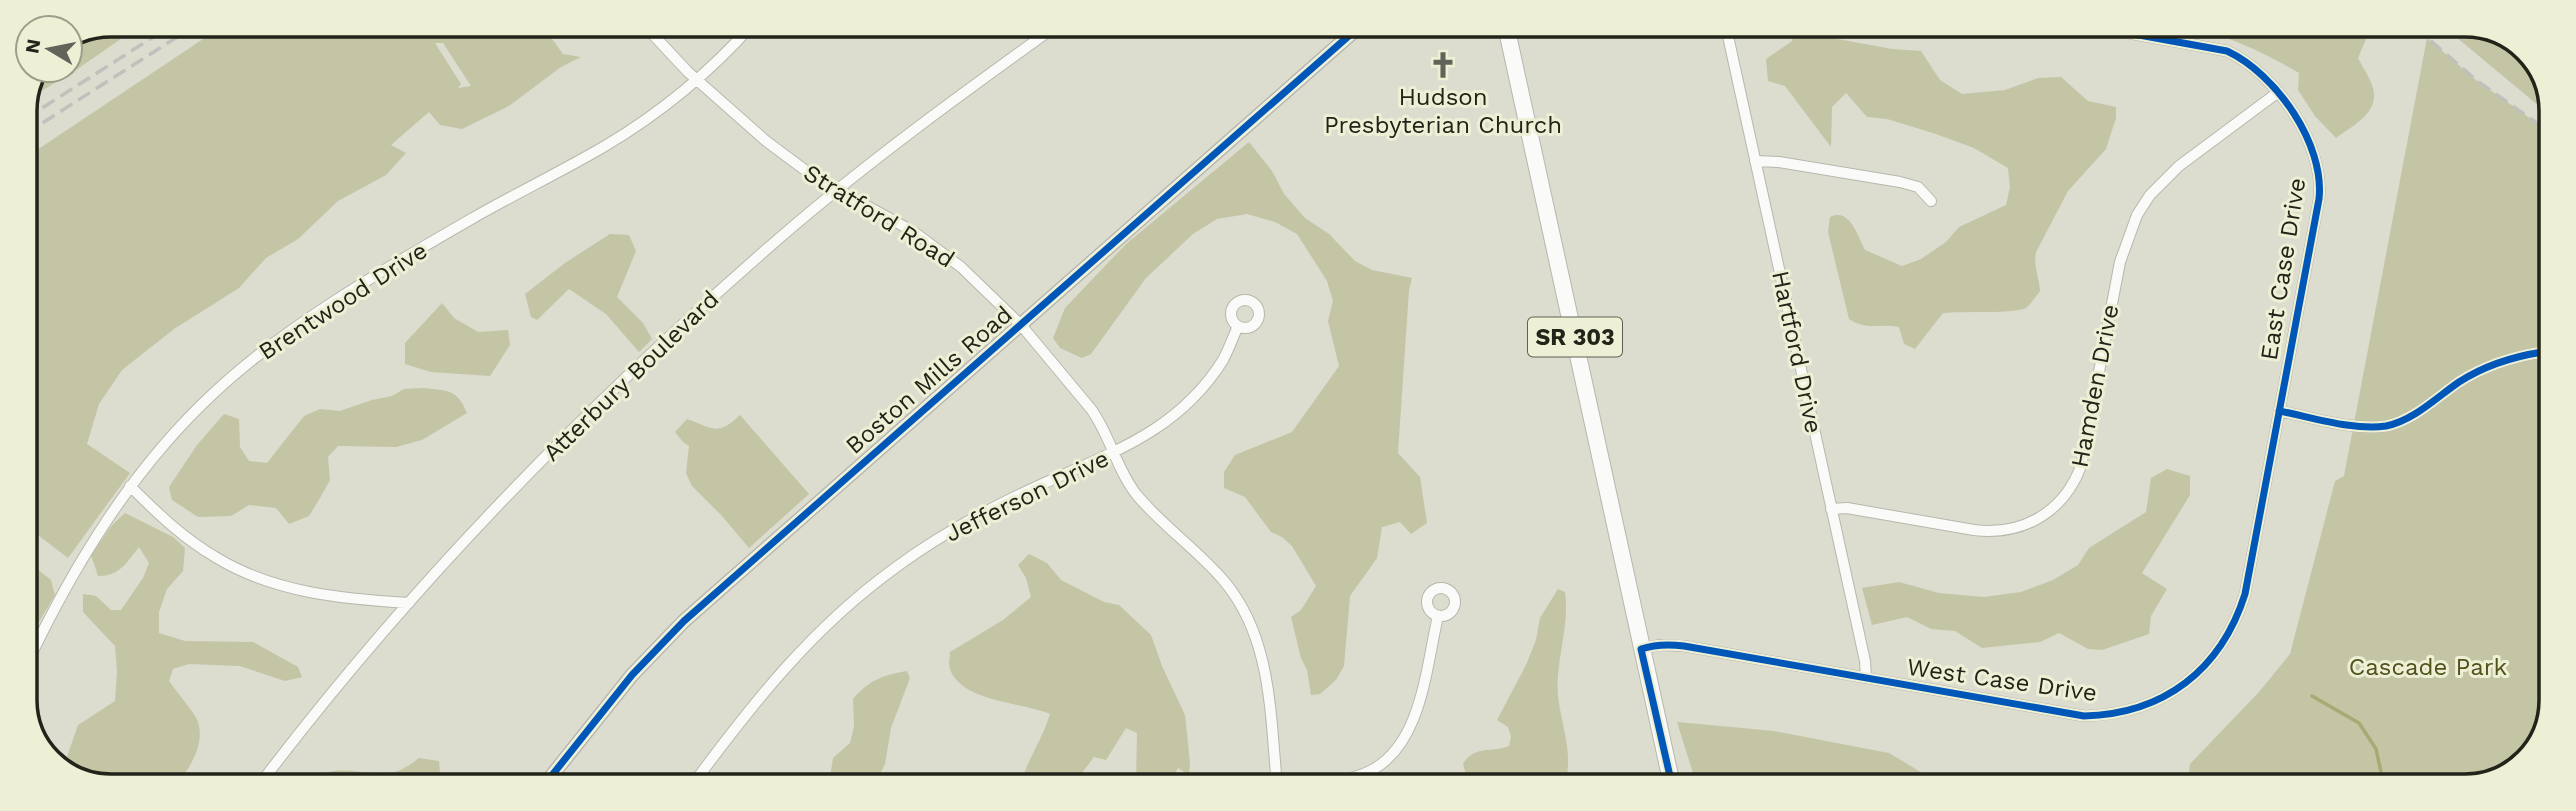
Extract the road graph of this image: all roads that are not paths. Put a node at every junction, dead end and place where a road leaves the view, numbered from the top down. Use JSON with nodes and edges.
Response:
{"nodes":[{"id":1,"x":656,"y":37,"type":"edge"},
{"id":2,"x":740,"y":37,"type":"edge"},
{"id":3,"x":1041,"y":37,"type":"edge"},
{"id":4,"x":1348,"y":37,"type":"edge"},
{"id":5,"x":1508,"y":37,"type":"edge"},
{"id":6,"x":1728,"y":37,"type":"edge"},
{"id":7,"x":2150,"y":37,"type":"edge"},
{"id":8,"x":697,"y":79,"type":"junction"},
{"id":9,"x":2277,"y":93,"type":"junction"},
{"id":10,"x":1755,"y":161,"type":"junction"},
{"id":11,"x":838,"y":190,"type":"junction"},
{"id":12,"x":1931,"y":201,"type":"dead end"},
{"id":13,"x":1021,"y":325,"type":"junction"},
{"id":14,"x":1238,"y":326,"type":"dead end"},
{"id":15,"x":2539,"y":353,"type":"edge"},
{"id":16,"x":2279,"y":411,"type":"junction"},
{"id":17,"x":1114,"y":453,"type":"junction"},
{"id":18,"x":130,"y":486,"type":"junction"},
{"id":19,"x":1831,"y":509,"type":"junction"},
{"id":20,"x":409,"y":603,"type":"junction"},
{"id":21,"x":1438,"y":617,"type":"dead end"},
{"id":22,"x":37,"y":646,"type":"edge"},
{"id":23,"x":1641,"y":649,"type":"junction"},
{"id":24,"x":1866,"y":678,"type":"junction"},
{"id":25,"x":268,"y":774,"type":"edge"},
{"id":26,"x":553,"y":774,"type":"edge"},
{"id":27,"x":700,"y":774,"type":"edge"},
{"id":28,"x":1276,"y":774,"type":"edge"},
{"id":29,"x":1364,"y":774,"type":"edge"},
{"id":30,"x":1669,"y":774,"type":"edge"}],
"edges":[{"from":1,"to":8,"type":"street","name":"Stratford Road"},
{"from":2,"to":8,"type":"street","name":"Brentwood Drive"},
{"from":3,"to":11,"type":"street","name":"Atterbury Boulevard"},
{"from":4,"to":13,"type":"street","name":"Boston Mills Road"},
{"from":5,"to":23,"type":"main road","number":"SR 303"},
{"from":6,"to":10,"type":"street","name":"Hartford Drive"},
{"from":7,"to":9,"type":"street","name":"East Case Drive"},
{"from":8,"to":11,"type":"street","name":"Stratford Road"},
{"from":8,"to":18,"type":"street","name":"Brentwood Drive"},
{"from":9,"to":16,"type":"street","name":"East Case Drive"},
{"from":9,"to":19,"type":"street","name":"Hamden Drive"},
{"from":10,"to":12,"type":"street"},
{"from":10,"to":19,"type":"street","name":"Hartford Drive"},
{"from":11,"to":13,"type":"street","name":"Stratford Road"},
{"from":11,"to":20,"type":"street","name":"Atterbury Boulevard"},
{"from":13,"to":17,"type":"street","name":"Stratford Road"},
{"from":13,"to":26,"type":"street","name":"Boston Mills Road"},
{"from":14,"to":17,"type":"street","name":"Jefferson Drive"},
{"from":15,"to":16,"type":"street"},
{"from":16,"to":24,"type":"street","name":"West Case Drive"},
{"from":17,"to":27,"type":"street","name":"Jefferson Drive"},
{"from":17,"to":28,"type":"street","name":"Stratford Road"},
{"from":18,"to":20,"type":"street"},
{"from":18,"to":22,"type":"street","name":"Brentwood Drive"},
{"from":19,"to":24,"type":"street","name":"Hartford Drive"},
{"from":20,"to":25,"type":"street","name":"Atterbury Boulevard"},
{"from":21,"to":29,"type":"street"},
{"from":23,"to":24,"type":"street","name":"West Case Drive"},
{"from":23,"to":30,"type":"main road","number":"SR 303"}]}
